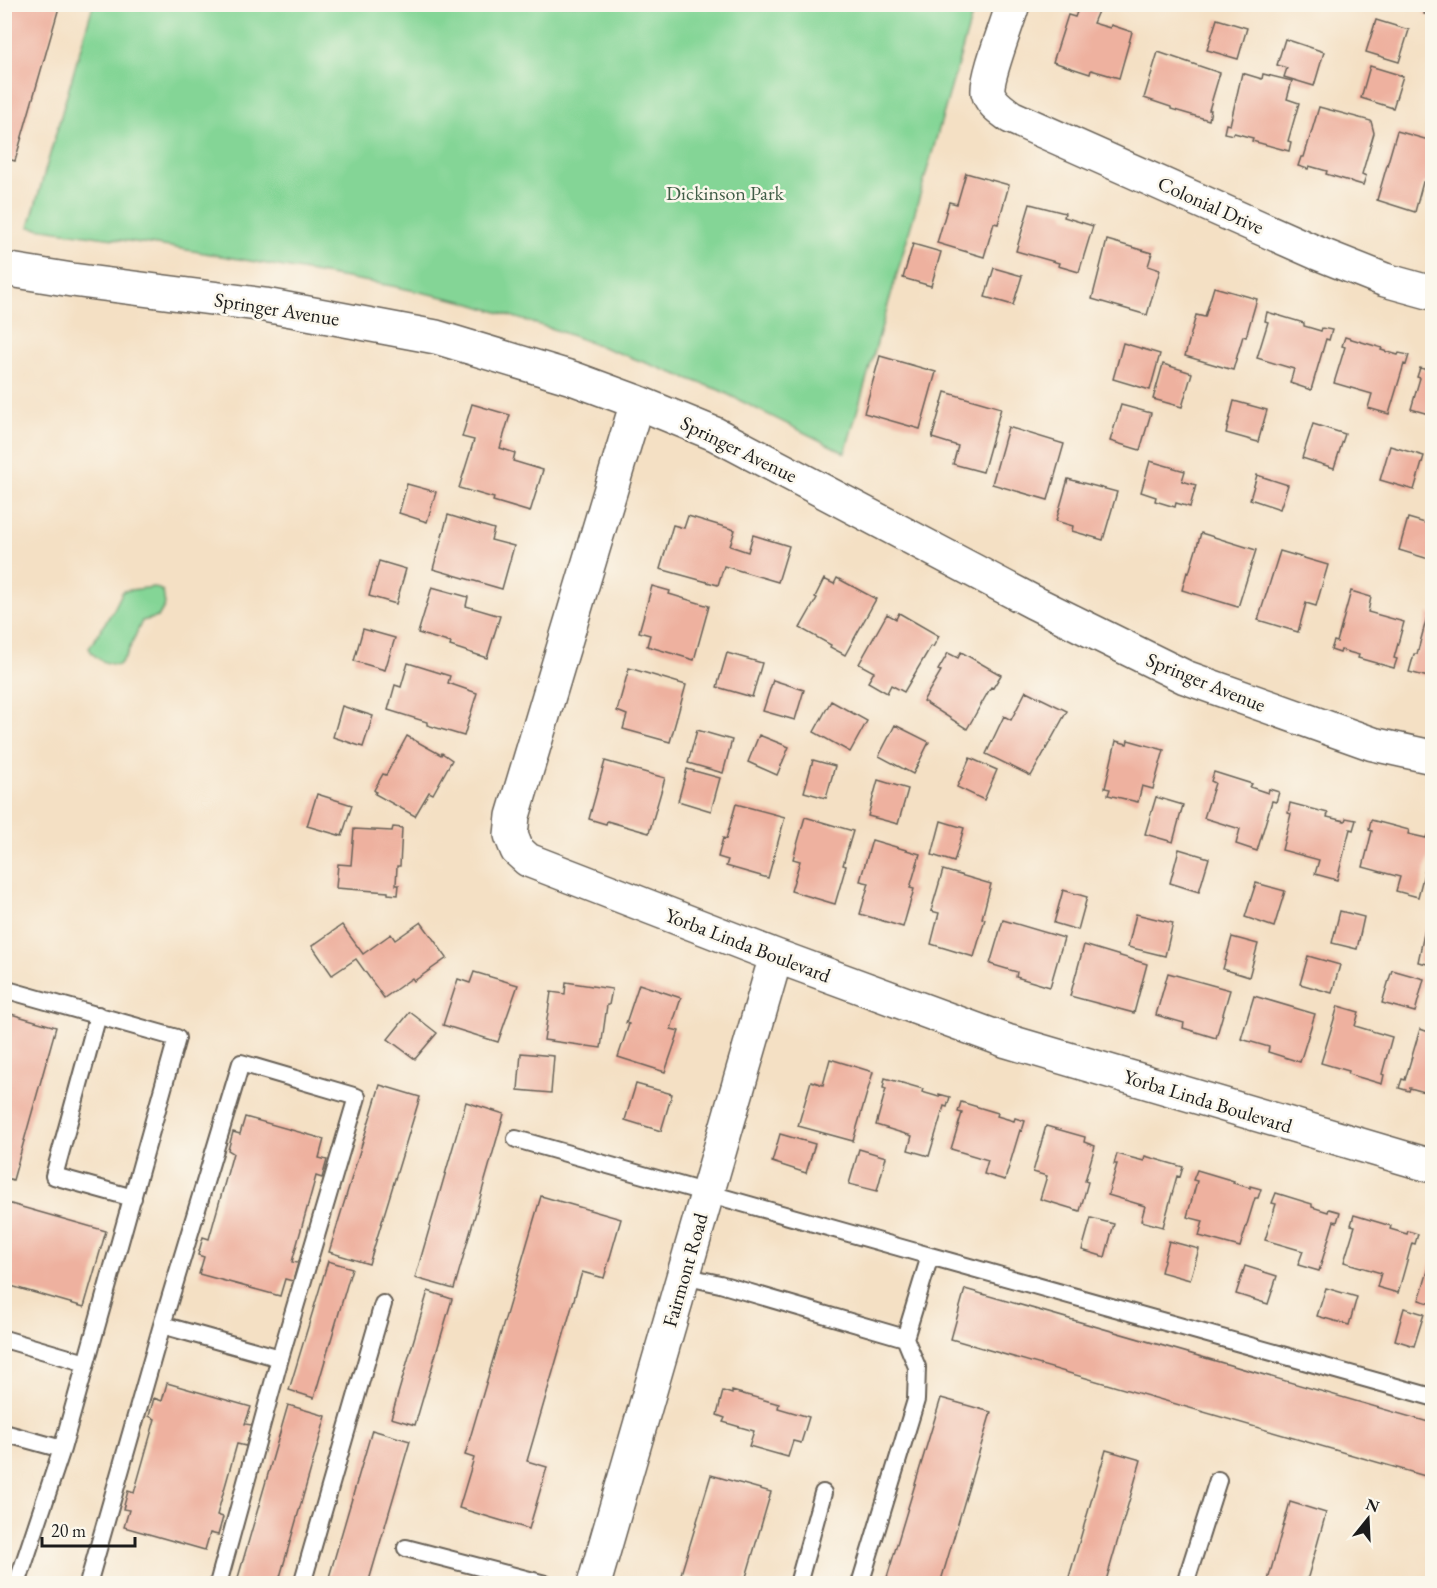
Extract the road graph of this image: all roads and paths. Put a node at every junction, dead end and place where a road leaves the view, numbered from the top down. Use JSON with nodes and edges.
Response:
{"nodes":[{"id":1,"x":1013,"y":4,"type":"edge"},
{"id":2,"x":4,"y":269,"type":"edge"},
{"id":3,"x":1432,"y":293,"type":"edge"},
{"id":4,"x":637,"y":402,"type":"junction"},
{"id":5,"x":1432,"y":757,"type":"edge"},
{"id":6,"x":776,"y":956,"type":"junction"},
{"id":7,"x":4,"y":989,"type":"edge"},
{"id":8,"x":98,"y":1016,"type":"junction"},
{"id":9,"x":516,"y":1139,"type":"dead end"},
{"id":10,"x":1432,"y":1166,"type":"edge"},
{"id":11,"x":707,"y":1192,"type":"junction"},
{"id":12,"x":133,"y":1197,"type":"junction"},
{"id":13,"x":930,"y":1256,"type":"junction"},
{"id":14,"x":683,"y":1276,"type":"junction"},
{"id":15,"x":383,"y":1304,"type":"dead end"},
{"id":16,"x":162,"y":1325,"type":"junction"},
{"id":17,"x":905,"y":1338,"type":"junction"},
{"id":18,"x":4,"y":1339,"type":"edge"},
{"id":19,"x":280,"y":1358,"type":"junction"},
{"id":20,"x":86,"y":1363,"type":"junction"},
{"id":21,"x":1432,"y":1397,"type":"edge"},
{"id":22,"x":4,"y":1433,"type":"edge"},
{"id":23,"x":62,"y":1449,"type":"junction"},
{"id":24,"x":1218,"y":1480,"type":"dead end"},
{"id":25,"x":824,"y":1493,"type":"dead end"},
{"id":26,"x":405,"y":1548,"type":"dead end"},
{"id":27,"x":17,"y":1584,"type":"edge"},
{"id":28,"x":88,"y":1584,"type":"edge"},
{"id":29,"x":218,"y":1584,"type":"edge"},
{"id":30,"x":302,"y":1584,"type":"edge"},
{"id":31,"x":546,"y":1584,"type":"edge"},
{"id":32,"x":594,"y":1584,"type":"edge"},
{"id":33,"x":798,"y":1584,"type":"edge"},
{"id":34,"x":860,"y":1584,"type":"edge"},
{"id":35,"x":1185,"y":1584,"type":"edge"}],
"edges":[{"from":1,"to":3,"type":"street","name":"Colonial Drive"},
{"from":2,"to":4,"type":"street","name":"Springer Avenue"},
{"from":4,"to":5,"type":"street","name":"Springer Avenue"},
{"from":4,"to":6,"type":"street","name":"Yorba Linda Boulevard"},
{"from":6,"to":10,"type":"street","name":"Yorba Linda Boulevard"},
{"from":6,"to":11,"type":"street","name":"Fairmont Road"},
{"from":7,"to":8,"type":"lane"},
{"from":8,"to":12,"type":"lane"},
{"from":8,"to":12,"type":"lane"},
{"from":9,"to":11,"type":"lane"},
{"from":11,"to":13,"type":"lane"},
{"from":11,"to":14,"type":"street","name":"Fairmont Road"},
{"from":12,"to":20,"type":"lane"},
{"from":13,"to":17,"type":"lane"},
{"from":13,"to":21,"type":"lane"},
{"from":14,"to":17,"type":"lane"},
{"from":14,"to":32,"type":"street","name":"Fairmont Road"},
{"from":15,"to":30,"type":"lane"},
{"from":16,"to":19,"type":"lane"},
{"from":16,"to":19,"type":"lane"},
{"from":16,"to":28,"type":"lane"},
{"from":17,"to":34,"type":"lane"},
{"from":18,"to":20,"type":"lane"},
{"from":19,"to":29,"type":"lane"},
{"from":20,"to":23,"type":"lane"},
{"from":22,"to":23,"type":"lane"},
{"from":23,"to":27,"type":"lane"},
{"from":24,"to":35,"type":"lane"},
{"from":25,"to":33,"type":"lane"},
{"from":26,"to":31,"type":"lane"}]}
